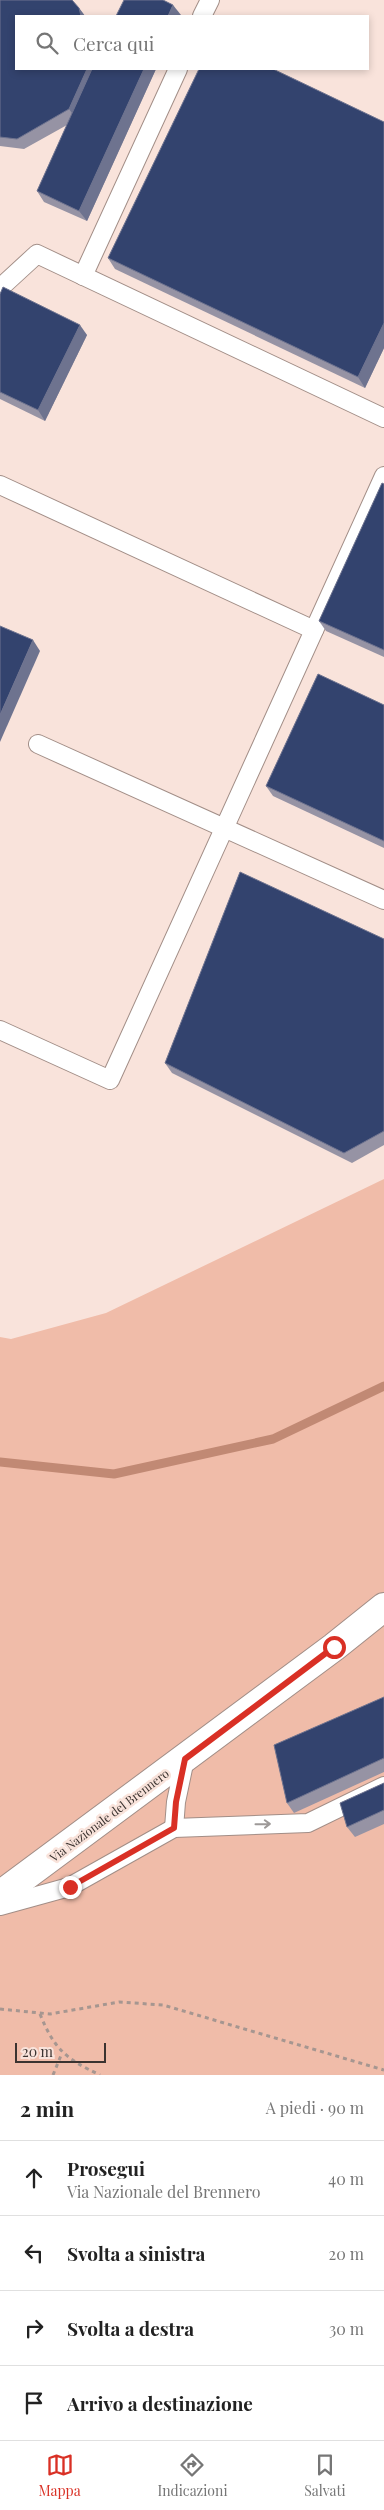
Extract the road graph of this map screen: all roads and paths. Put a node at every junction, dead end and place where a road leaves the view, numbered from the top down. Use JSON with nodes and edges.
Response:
{"nodes":[{"id":1,"x":210,"y":0,"type":"edge"},
{"id":2,"x":202,"y":15,"type":"edge"},
{"id":3,"x":178,"y":70,"type":"edge"},
{"id":4,"x":83,"y":276,"type":"junction"},
{"id":5,"x":0,"y":288,"type":"edge"},
{"id":6,"x":384,"y":418,"type":"edge"},
{"id":7,"x":384,"y":476,"type":"edge"},
{"id":8,"x":0,"y":485,"type":"edge"},
{"id":9,"x":314,"y":630,"type":"junction"},
{"id":10,"x":38,"y":744,"type":"dead end"},
{"id":11,"x":224,"y":828,"type":"junction"},
{"id":12,"x":384,"y":900,"type":"edge"},
{"id":13,"x":0,"y":1030,"type":"edge"},
{"id":14,"x":384,"y":1607,"type":"edge"},
{"id":15,"x":185,"y":1759,"type":"junction"},
{"id":16,"x":384,"y":1786,"type":"edge"},
{"id":17,"x":174,"y":1828,"type":"junction"},
{"id":18,"x":0,"y":1895,"type":"edge"},
{"id":19,"x":0,"y":1906,"type":"edge"},
{"id":20,"x":0,"y":2009,"type":"edge"},
{"id":21,"x":40,"y":2014,"type":"junction"},
{"id":22,"x":62,"y":2053,"type":"junction"},
{"id":23,"x":384,"y":2070,"type":"edge"},
{"id":24,"x":53,"y":2075,"type":"edge"},
{"id":25,"x":100,"y":2075,"type":"edge"}],
"edges":[{"from":1,"to":2,"type":"lane"},
{"from":3,"to":4,"type":"lane"},
{"from":4,"to":5,"type":"lane"},
{"from":4,"to":6,"type":"lane"},
{"from":7,"to":9,"type":"lane"},
{"from":8,"to":9,"type":"lane"},
{"from":9,"to":11,"type":"lane"},
{"from":10,"to":11,"type":"lane"},
{"from":11,"to":12,"type":"lane"},
{"from":11,"to":13,"type":"lane"},
{"from":14,"to":15,"type":"main road","name":"Via Nazionale del Brennero"},
{"from":15,"to":17,"type":"lane"},
{"from":15,"to":18,"type":"main road","name":"Via Nazionale del Brennero"},
{"from":17,"to":16,"type":"lane","one_way":true},
{"from":17,"to":19,"type":"lane"},
{"from":20,"to":21,"type":"path"},
{"from":21,"to":22,"type":"path"},
{"from":21,"to":23,"type":"path"},
{"from":22,"to":24,"type":"path"},
{"from":22,"to":25,"type":"path"}]}
